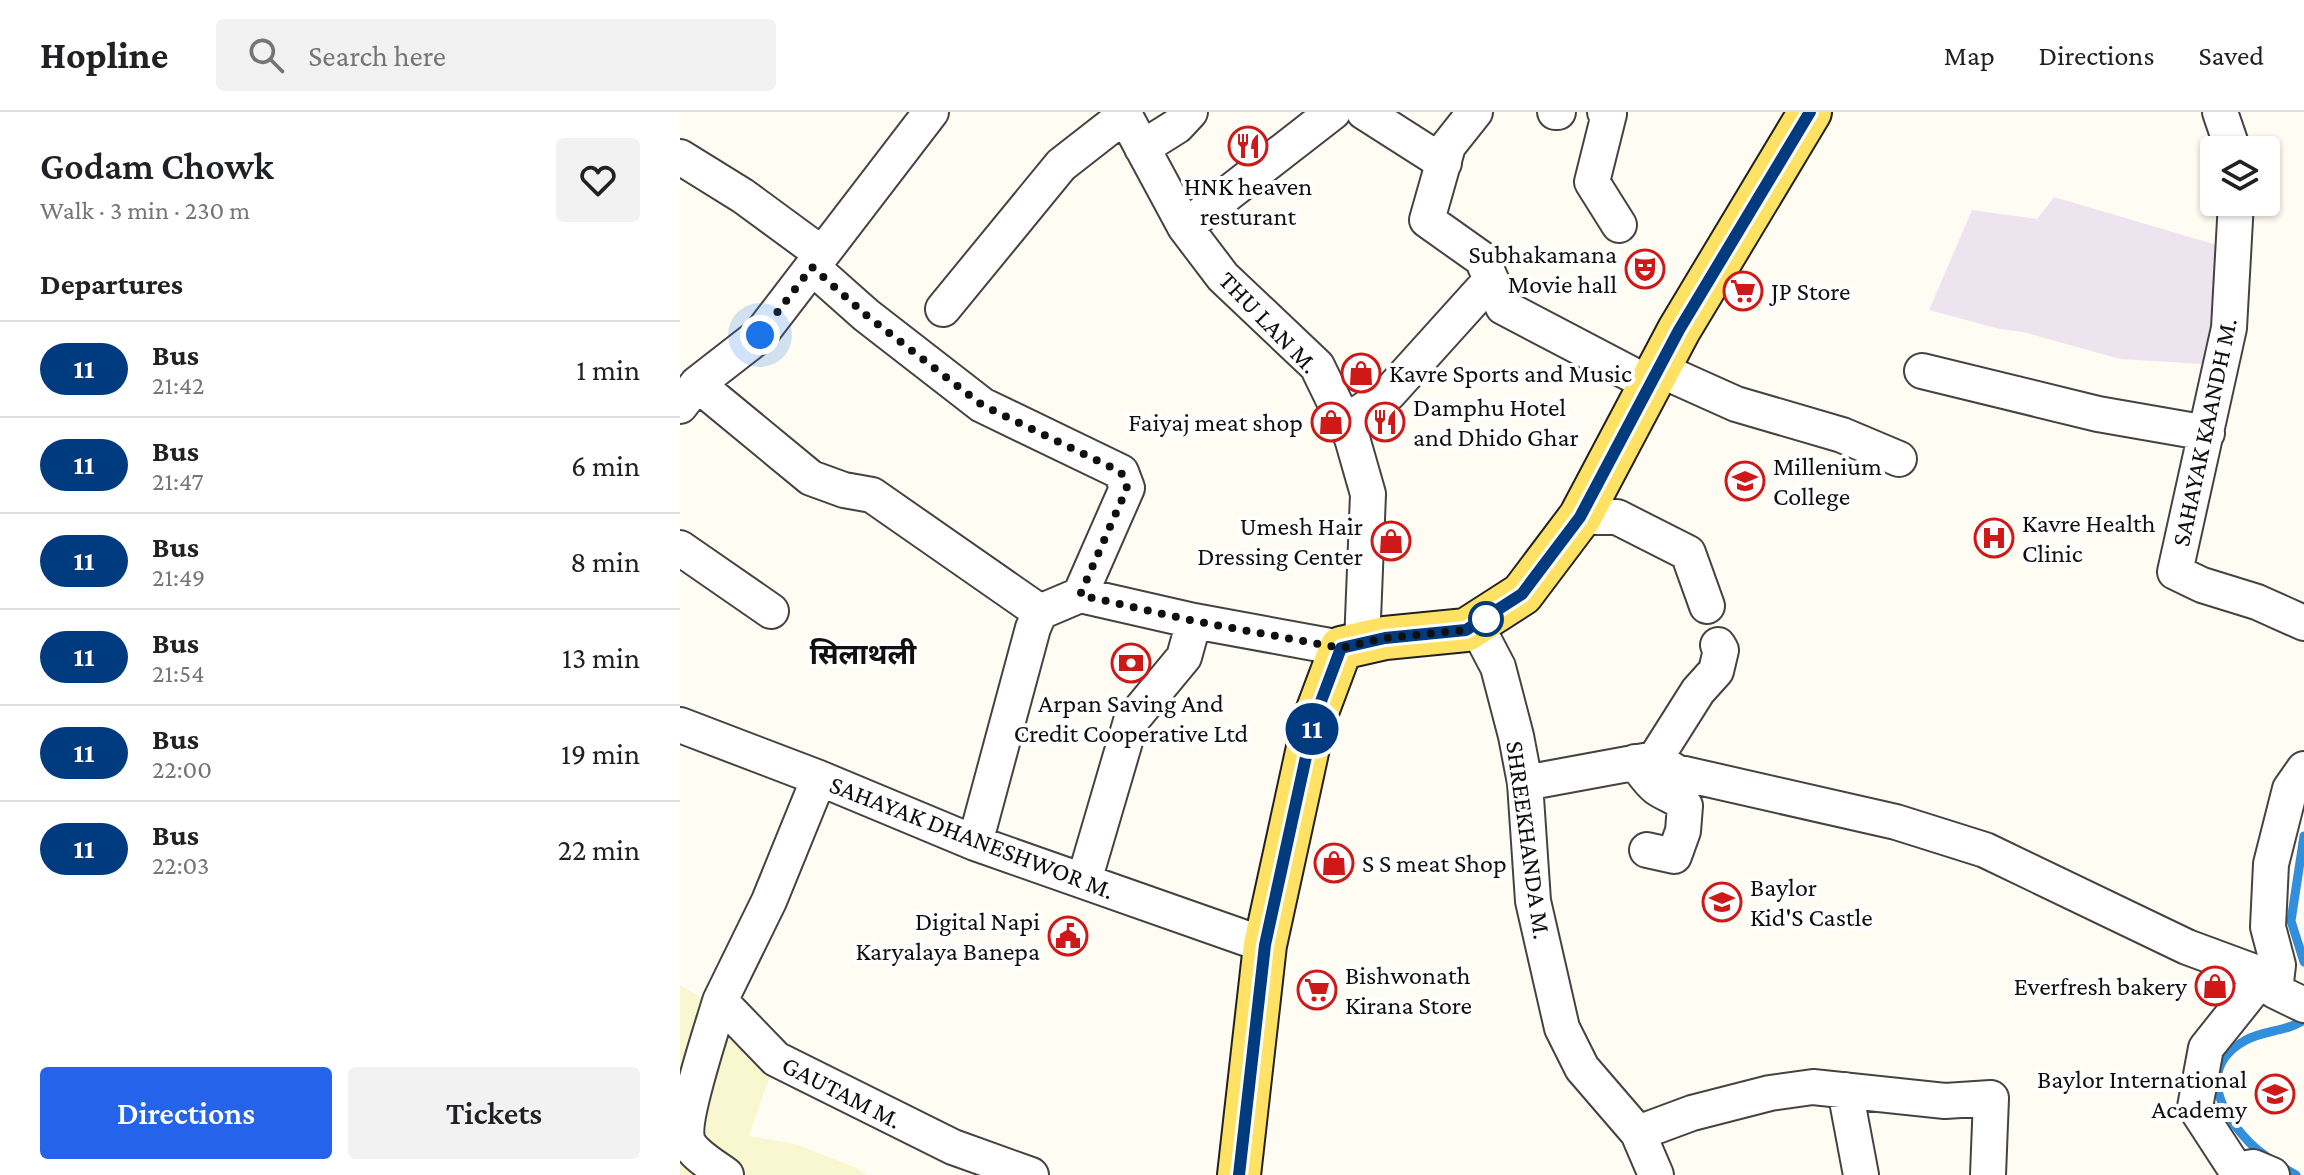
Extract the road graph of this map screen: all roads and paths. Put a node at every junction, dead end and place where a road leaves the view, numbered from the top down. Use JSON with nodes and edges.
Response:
{"nodes":[{"id":1,"x":931,"y":112,"type":"edge"},
{"id":2,"x":1190,"y":112,"type":"edge"},
{"id":3,"x":1333,"y":112,"type":"edge"},
{"id":4,"x":1364,"y":112,"type":"edge"},
{"id":5,"x":1475,"y":112,"type":"edge"},
{"id":6,"x":1605,"y":112,"type":"edge"},
{"id":7,"x":1810,"y":112,"type":"edge"},
{"id":8,"x":2220,"y":112,"type":"edge"},
{"id":9,"x":1124,"y":114,"type":"edge"},
{"id":10,"x":2228,"y":136,"type":"edge"},
{"id":11,"x":1142,"y":148,"type":"junction"},
{"id":12,"x":680,"y":157,"type":"edge"},
{"id":13,"x":1444,"y":163,"type":"junction"},
{"id":14,"x":2235,"y":216,"type":"edge"},
{"id":15,"x":1619,"y":225,"type":"dead end"},
{"id":16,"x":1185,"y":227,"type":"junction"},
{"id":17,"x":817,"y":261,"type":"junction"},
{"id":18,"x":1491,"y":280,"type":"junction"},
{"id":19,"x":943,"y":309,"type":"dead end"},
{"id":20,"x":1922,"y":371,"type":"dead end"},
{"id":21,"x":1654,"y":376,"type":"junction"},
{"id":22,"x":686,"y":395,"type":"edge"},
{"id":23,"x":1344,"y":423,"type":"junction"},
{"id":24,"x":2207,"y":433,"type":"junction"},
{"id":25,"x":1899,"y":459,"type":"dead end"},
{"id":26,"x":1580,"y":517,"type":"junction"},
{"id":27,"x":680,"y":548,"type":"edge"},
{"id":28,"x":1080,"y":595,"type":"junction"},
{"id":29,"x":1707,"y":606,"type":"dead end"},
{"id":30,"x":771,"y":611,"type":"dead end"},
{"id":31,"x":1040,"y":612,"type":"junction"},
{"id":32,"x":1194,"y":621,"type":"junction"},
{"id":33,"x":2304,"y":623,"type":"edge"},
{"id":34,"x":1476,"y":625,"type":"junction"},
{"id":35,"x":1718,"y":645,"type":"dead end"},
{"id":36,"x":1352,"y":646,"type":"junction"},
{"id":37,"x":680,"y":725,"type":"edge"},
{"id":38,"x":1645,"y":760,"type":"junction"},
{"id":39,"x":2304,"y":769,"type":"edge"},
{"id":40,"x":819,"y":778,"type":"junction"},
{"id":41,"x":1525,"y":783,"type":"junction"},
{"id":42,"x":975,"y":843,"type":"junction"},
{"id":43,"x":1647,"y":850,"type":"dead end"},
{"id":44,"x":1084,"y":881,"type":"junction"},
{"id":45,"x":1265,"y":945,"type":"junction"},
{"id":46,"x":2280,"y":991,"type":"edge"},
{"id":47,"x":720,"y":1001,"type":"junction"},
{"id":48,"x":1845,"y":1090,"type":"junction"},
{"id":49,"x":1638,"y":1133,"type":"junction"},
{"id":50,"x":2234,"y":1172,"type":"edge"},
{"id":51,"x":726,"y":1175,"type":"edge"},
{"id":52,"x":1031,"y":1175,"type":"edge"},
{"id":53,"x":1239,"y":1175,"type":"edge"},
{"id":54,"x":1656,"y":1175,"type":"edge"},
{"id":55,"x":1861,"y":1175,"type":"edge"},
{"id":56,"x":1988,"y":1175,"type":"edge"},
{"id":57,"x":2272,"y":1175,"type":"edge"}],
"edges":[{"from":1,"to":17,"type":"street"},
{"from":2,"to":11,"type":"street"},
{"from":3,"to":16,"type":"street"},
{"from":4,"to":13,"type":"street"},
{"from":5,"to":13,"type":"street"},
{"from":6,"to":15,"type":"street"},
{"from":7,"to":21,"type":"main road"},
{"from":8,"to":10,"type":"street"},
{"from":9,"to":11,"type":"street","name":"THU LAN M."},
{"from":9,"to":19,"type":"street"},
{"from":11,"to":16,"type":"street","name":"THU LAN M."},
{"from":12,"to":17,"type":"street"},
{"from":13,"to":18,"type":"street"},
{"from":14,"to":24,"type":"street","name":"SAHAYAK KAANDH M."},
{"from":16,"to":23,"type":"street","name":"THU LAN M."},
{"from":17,"to":22,"type":"street"},
{"from":17,"to":28,"type":"street"},
{"from":18,"to":21,"type":"street"},
{"from":18,"to":23,"type":"street"},
{"from":20,"to":24,"type":"street"},
{"from":21,"to":25,"type":"street"},
{"from":21,"to":26,"type":"main road"},
{"from":22,"to":31,"type":"street"},
{"from":23,"to":36,"type":"street","name":"THU LAN M."},
{"from":24,"to":33,"type":"street","name":"SAHAYAK KAANDH M."},
{"from":26,"to":29,"type":"street"},
{"from":26,"to":34,"type":"main road"},
{"from":27,"to":30,"type":"street"},
{"from":28,"to":31,"type":"street"},
{"from":28,"to":32,"type":"street"},
{"from":31,"to":42,"type":"street"},
{"from":32,"to":36,"type":"street"},
{"from":32,"to":44,"type":"street"},
{"from":34,"to":36,"type":"main road"},
{"from":34,"to":41,"type":"street","name":"SHREEKHANDA M."},
{"from":35,"to":38,"type":"street"},
{"from":36,"to":45,"type":"main road"},
{"from":37,"to":40,"type":"street","name":"SAHAYAK DHANESHWOR M."},
{"from":38,"to":41,"type":"street"},
{"from":38,"to":43,"type":"street"},
{"from":38,"to":46,"type":"street"},
{"from":39,"to":46,"type":"street"},
{"from":40,"to":42,"type":"street","name":"SAHAYAK DHANESHWOR M."},
{"from":40,"to":47,"type":"street"},
{"from":41,"to":49,"type":"street","name":"SHREEKHANDA M."},
{"from":42,"to":44,"type":"street","name":"SAHAYAK DHANESHWOR M."},
{"from":44,"to":45,"type":"street","name":"SAHAYAK DHANESHWOR M."},
{"from":45,"to":53,"type":"main road"},
{"from":46,"to":50,"type":"street"},
{"from":47,"to":51,"type":"street"},
{"from":47,"to":52,"type":"street","name":"GAUTAM M."},
{"from":48,"to":49,"type":"street"},
{"from":48,"to":55,"type":"street"},
{"from":48,"to":56,"type":"street"},
{"from":49,"to":54,"type":"street","name":"SHREEKHANDA M."},
{"from":50,"to":57,"type":"street"}]}
